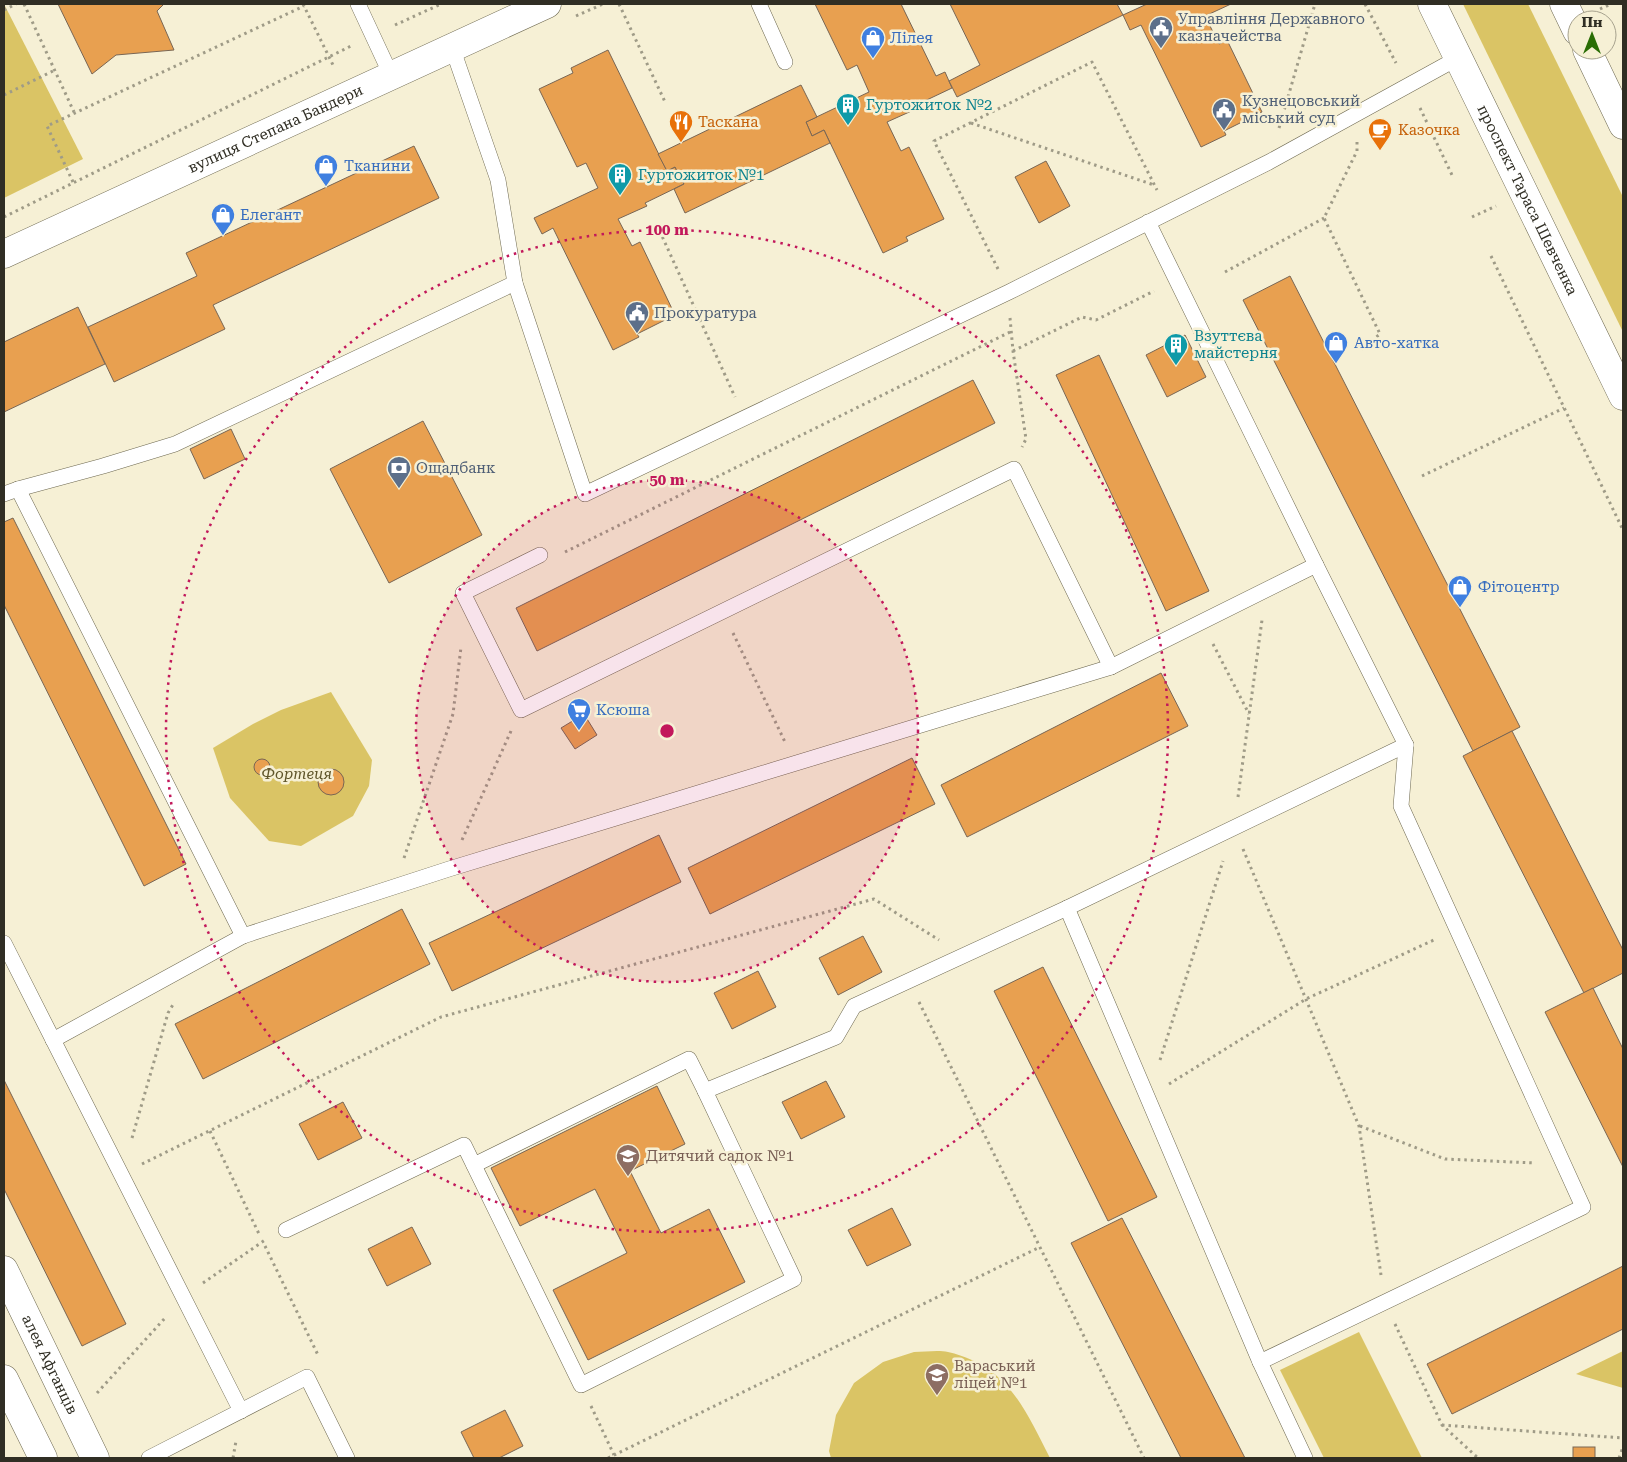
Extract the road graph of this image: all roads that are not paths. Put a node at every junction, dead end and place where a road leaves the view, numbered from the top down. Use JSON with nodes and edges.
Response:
{"nodes":[{"id":1,"x":358,"y":4,"type":"edge"},
{"id":2,"x":547,"y":4,"type":"edge"},
{"id":3,"x":759,"y":4,"type":"edge"},
{"id":4,"x":1432,"y":4,"type":"edge"},
{"id":5,"x":452,"y":47,"type":"junction"},
{"id":6,"x":1458,"y":58,"type":"junction"},
{"id":7,"x":1591,"y":60,"type":"edge"},
{"id":8,"x":785,"y":62,"type":"dead end"},
{"id":9,"x":391,"y":75,"type":"junction"},
{"id":10,"x":1623,"y":125,"type":"edge"},
{"id":11,"x":1148,"y":222,"type":"junction"},
{"id":12,"x":4,"y":254,"type":"edge"},
{"id":13,"x":515,"y":283,"type":"junction"},
{"id":14,"x":1623,"y":396,"type":"edge"},
{"id":15,"x":11,"y":491,"type":"edge"},
{"id":16,"x":540,"y":555,"type":"dead end"},
{"id":17,"x":1316,"y":565,"type":"junction"},
{"id":18,"x":1111,"y":667,"type":"junction"},
{"id":19,"x":1406,"y":745,"type":"junction"},
{"id":20,"x":1067,"y":908,"type":"junction"},
{"id":21,"x":243,"y":936,"type":"junction"},
{"id":22,"x":4,"y":943,"type":"edge"},
{"id":23,"x":53,"y":1040,"type":"junction"},
{"id":24,"x":705,"y":1091,"type":"junction"},
{"id":25,"x":474,"y":1165,"type":"junction"},
{"id":26,"x":286,"y":1230,"type":"dead end"},
{"id":27,"x":4,"y":1270,"type":"edge"},
{"id":28,"x":1260,"y":1362,"type":"junction"},
{"id":29,"x":4,"y":1379,"type":"edge"},
{"id":30,"x":241,"y":1411,"type":"junction"},
{"id":31,"x":43,"y":1458,"type":"edge"},
{"id":32,"x":95,"y":1458,"type":"edge"},
{"id":33,"x":149,"y":1458,"type":"edge"},
{"id":34,"x":347,"y":1458,"type":"edge"},
{"id":35,"x":1305,"y":1458,"type":"edge"}],
"edges":[{"from":1,"to":9,"type":"lane"},
{"from":2,"to":5,"type":"street","name":"вулиця Степана Бандери"},
{"from":3,"to":8,"type":"lane"},
{"from":4,"to":6,"type":"street","name":"проспект Тараса Шевченка"},
{"from":5,"to":9,"type":"street","name":"вулиця Степана Бандери"},
{"from":5,"to":13,"type":"lane"},
{"from":6,"to":11,"type":"lane"},
{"from":6,"to":14,"type":"street","name":"проспект Тараса Шевченка"},
{"from":7,"to":10,"type":"street"},
{"from":9,"to":12,"type":"street","name":"вулиця Степана Бандери"},
{"from":11,"to":13,"type":"lane"},
{"from":11,"to":17,"type":"lane"},
{"from":13,"to":15,"type":"lane"},
{"from":15,"to":21,"type":"lane"},
{"from":16,"to":18,"type":"lane"},
{"from":17,"to":18,"type":"lane"},
{"from":17,"to":19,"type":"lane"},
{"from":18,"to":21,"type":"lane"},
{"from":19,"to":20,"type":"lane"},
{"from":19,"to":28,"type":"lane"},
{"from":20,"to":24,"type":"lane"},
{"from":20,"to":28,"type":"lane"},
{"from":21,"to":23,"type":"lane"},
{"from":22,"to":23,"type":"lane"},
{"from":23,"to":30,"type":"lane"},
{"from":24,"to":25,"type":"lane"},
{"from":24,"to":25,"type":"lane"},
{"from":25,"to":26,"type":"lane"},
{"from":27,"to":32,"type":"street","name":"алея Афганців"},
{"from":28,"to":35,"type":"lane"},
{"from":29,"to":31,"type":"street"},
{"from":30,"to":33,"type":"lane"},
{"from":30,"to":34,"type":"lane"}]}
